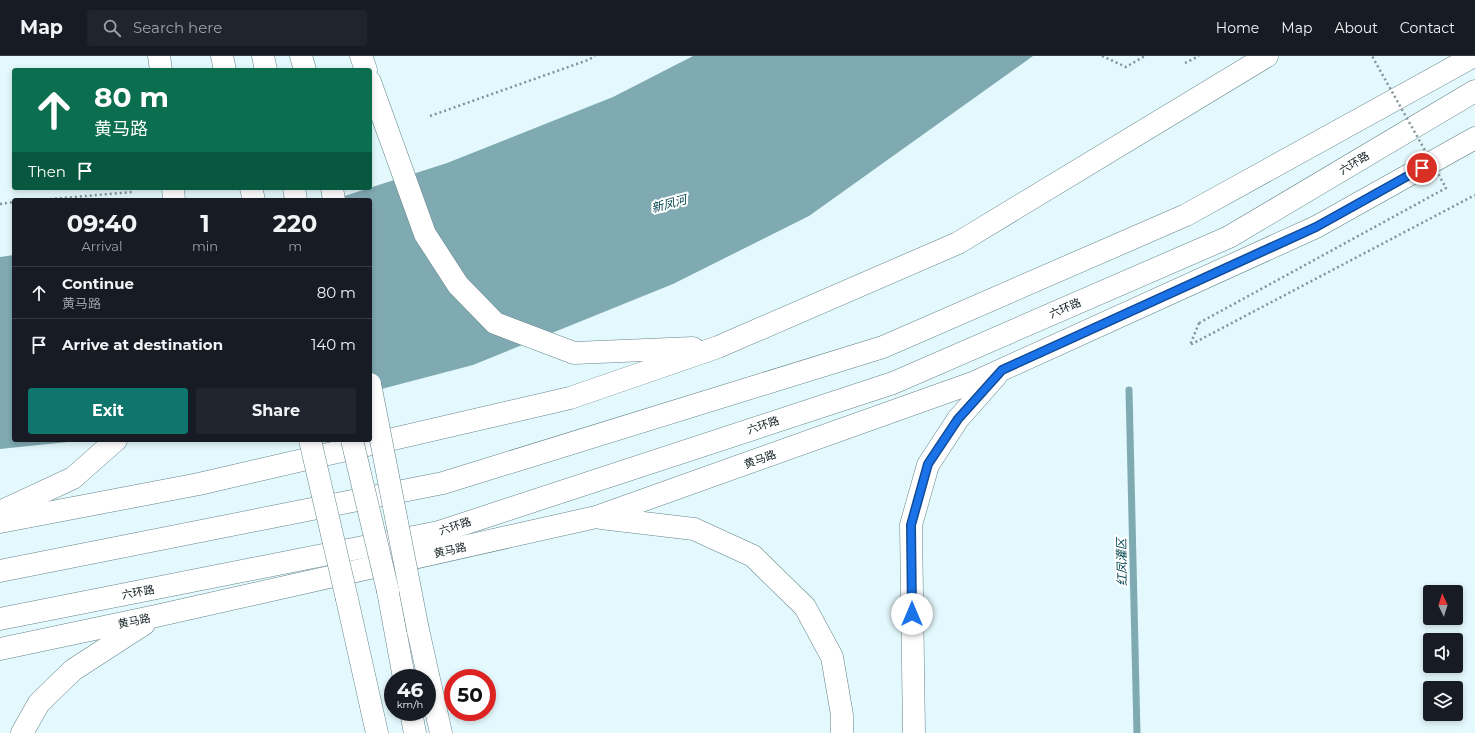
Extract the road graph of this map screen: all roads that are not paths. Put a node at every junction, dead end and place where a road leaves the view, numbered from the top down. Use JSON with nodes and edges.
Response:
{"nodes":[{"id":1,"x":159,"y":56,"type":"edge"},
{"id":2,"x":222,"y":56,"type":"edge"},
{"id":3,"x":263,"y":56,"type":"edge"},
{"id":4,"x":301,"y":56,"type":"edge"},
{"id":5,"x":361,"y":56,"type":"edge"},
{"id":6,"x":1267,"y":56,"type":"edge"},
{"id":7,"x":1474,"y":56,"type":"edge"},
{"id":8,"x":161,"y":68,"type":"edge"},
{"id":9,"x":225,"y":68,"type":"edge"},
{"id":10,"x":266,"y":68,"type":"edge"},
{"id":11,"x":304,"y":68,"type":"edge"},
{"id":12,"x":365,"y":68,"type":"edge"},
{"id":13,"x":372,"y":88,"type":"edge"},
{"id":14,"x":1475,"y":91,"type":"edge"},
{"id":15,"x":1475,"y":138,"type":"edge"},
{"id":16,"x":718,"y":347,"type":"junction"},
{"id":17,"x":1002,"y":370,"type":"junction"},
{"id":18,"x":372,"y":394,"type":"edge"},
{"id":19,"x":114,"y":442,"type":"edge"},
{"id":20,"x":310,"y":442,"type":"edge"},
{"id":21,"x":352,"y":442,"type":"edge"},
{"id":22,"x":0,"y":512,"type":"edge"},
{"id":23,"x":596,"y":517,"type":"junction"},
{"id":24,"x":0,"y":522,"type":"edge"},
{"id":25,"x":0,"y":571,"type":"edge"},
{"id":26,"x":156,"y":616,"type":"junction"},
{"id":27,"x":0,"y":619,"type":"edge"},
{"id":28,"x":0,"y":649,"type":"edge"},
{"id":29,"x":360,"y":660,"type":"junction"},
{"id":30,"x":402,"y":669,"type":"edge"},
{"id":31,"x":413,"y":721,"type":"edge"},
{"id":32,"x":22,"y":733,"type":"edge"},
{"id":33,"x":364,"y":733,"type":"edge"},
{"id":34,"x":377,"y":733,"type":"edge"},
{"id":35,"x":415,"y":733,"type":"edge"},
{"id":36,"x":441,"y":733,"type":"edge"},
{"id":37,"x":842,"y":733,"type":"edge"},
{"id":38,"x":914,"y":733,"type":"edge"}],
"edges":[{"from":1,"to":8,"type":"main road"},
{"from":2,"to":9,"type":"main road"},
{"from":3,"to":10,"type":"main road"},
{"from":4,"to":11,"type":"main road"},
{"from":5,"to":12,"type":"main road"},
{"from":6,"to":16,"type":"main road"},
{"from":7,"to":25,"type":"main road"},
{"from":13,"to":16,"type":"main road"},
{"from":14,"to":27,"type":"main road","name":"六环路"},
{"from":15,"to":17,"type":"main road","name":"黄马路"},
{"from":16,"to":24,"type":"main road"},
{"from":17,"to":23,"type":"main road","name":"黄马路"},
{"from":17,"to":38,"type":"main road"},
{"from":18,"to":36,"type":"main road","bridge":true},
{"from":19,"to":22,"type":"main road"},
{"from":20,"to":29,"type":"main road","bridge":true},
{"from":21,"to":30,"type":"main road","bridge":true},
{"from":23,"to":26,"type":"main road","name":"黄马路"},
{"from":23,"to":37,"type":"main road"},
{"from":26,"to":28,"type":"main road","name":"黄马路"},
{"from":26,"to":32,"type":"main road"},
{"from":29,"to":33,"type":"main road"},
{"from":29,"to":34,"type":"main road"},
{"from":31,"to":35,"type":"main road"}]}
